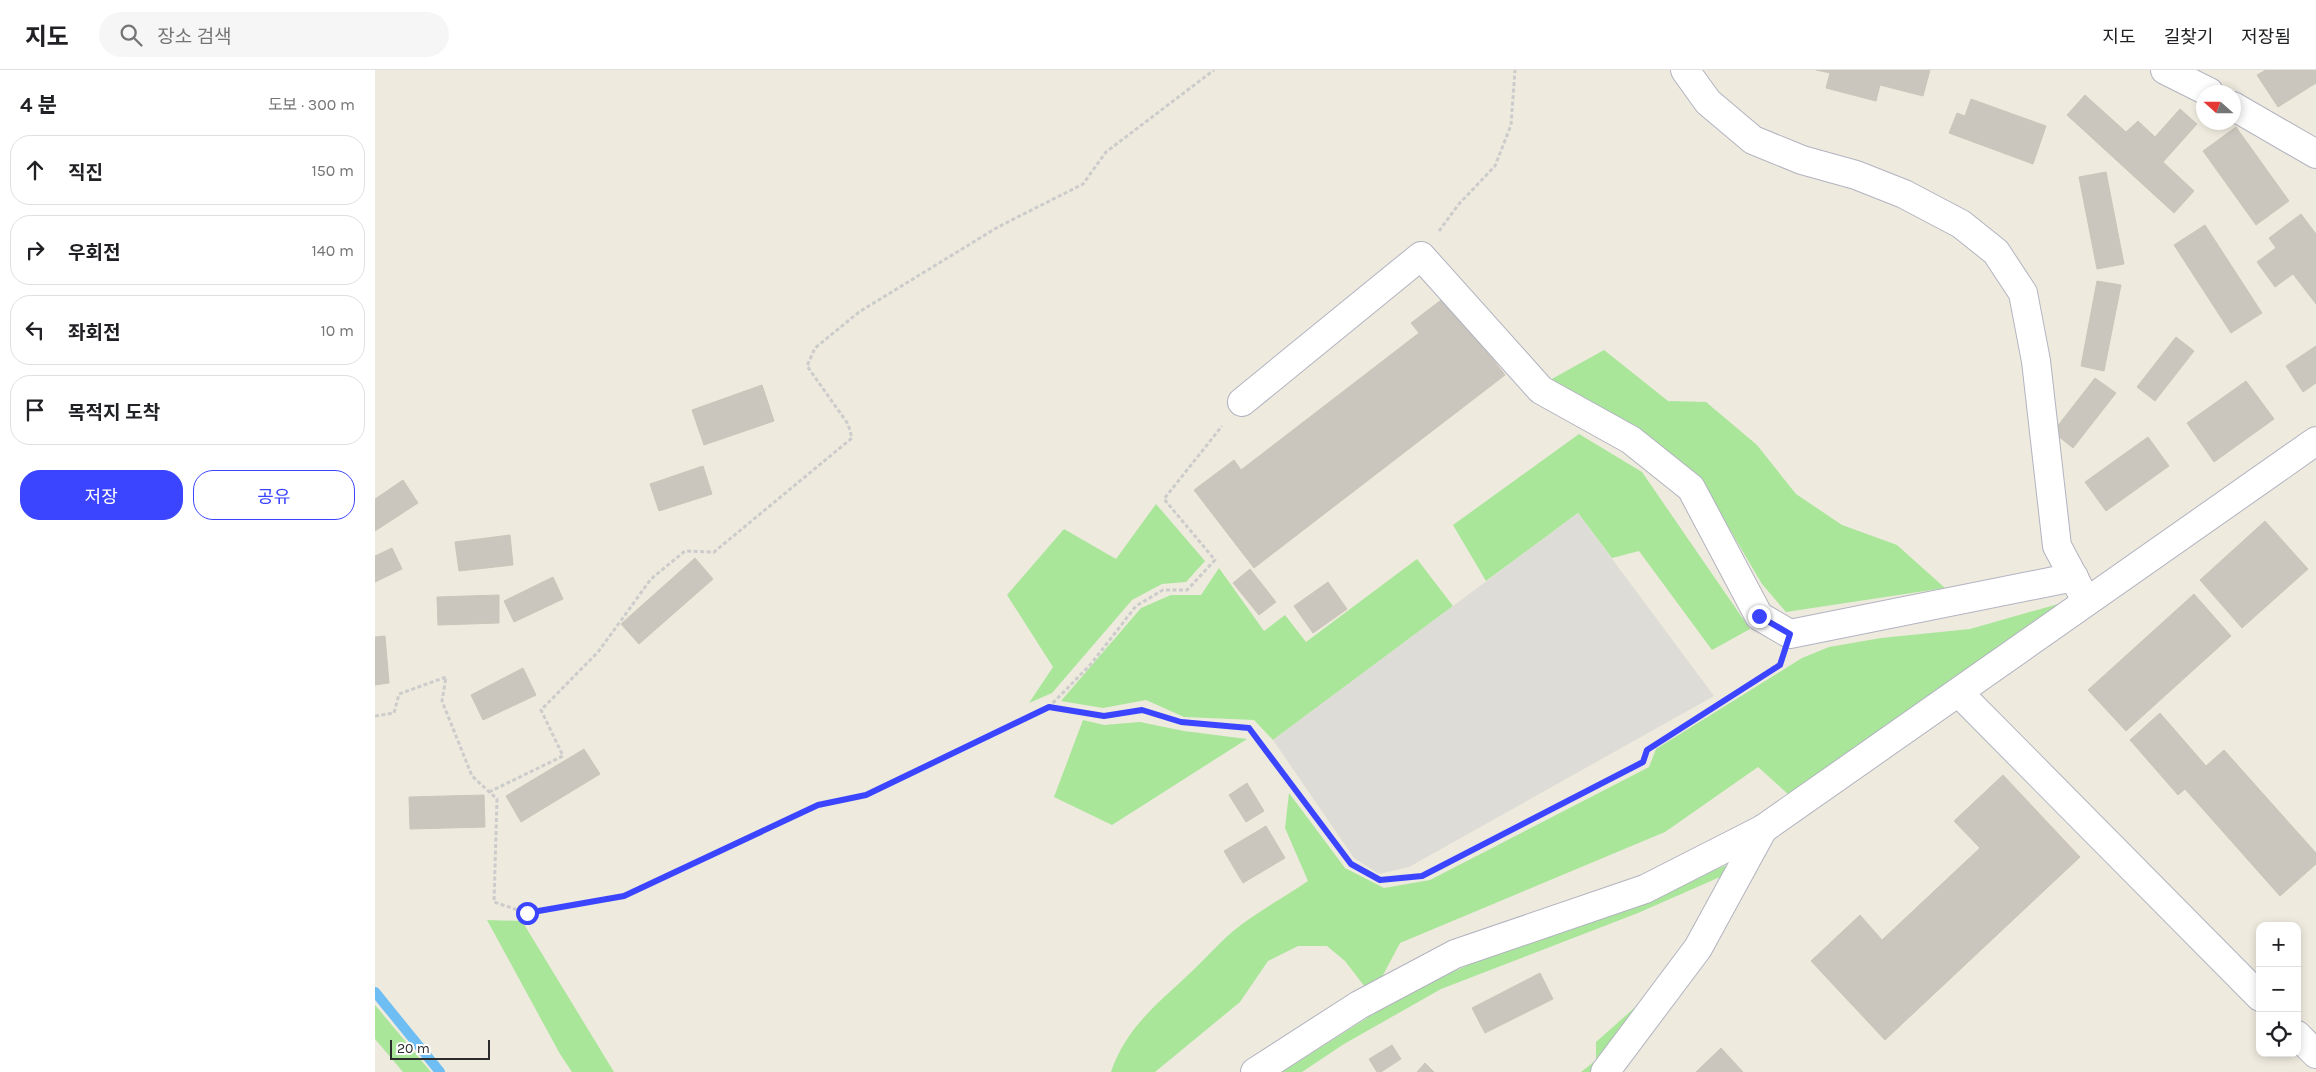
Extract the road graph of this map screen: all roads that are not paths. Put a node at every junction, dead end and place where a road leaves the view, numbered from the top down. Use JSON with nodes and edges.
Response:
{"nodes":[{"id":1,"x":1685,"y":70,"type":"edge"},
{"id":2,"x":2165,"y":70,"type":"edge"},
{"id":3,"x":2196,"y":86,"type":"edge"},
{"id":4,"x":2241,"y":111,"type":"edge"},
{"id":5,"x":2316,"y":154,"type":"edge"},
{"id":6,"x":1242,"y":402,"type":"road end"},
{"id":7,"x":2316,"y":441,"type":"edge"},
{"id":8,"x":2074,"y":577,"type":"junction"},
{"id":9,"x":2088,"y":603,"type":"junction"},
{"id":10,"x":1959,"y":693,"type":"junction"},
{"id":11,"x":1763,"y":830,"type":"junction"},
{"id":12,"x":2256,"y":993,"type":"edge"},
{"id":13,"x":2301,"y":1039,"type":"edge"},
{"id":14,"x":2316,"y":1054,"type":"edge"},
{"id":15,"x":1255,"y":1072,"type":"edge"},
{"id":16,"x":1605,"y":1072,"type":"edge"}],
"edges":[{"from":1,"to":8,"type":"street"},
{"from":2,"to":3,"type":"street"},
{"from":4,"to":5,"type":"street"},
{"from":6,"to":8,"type":"street"},
{"from":7,"to":9,"type":"street"},
{"from":8,"to":9,"type":"street"},
{"from":9,"to":10,"type":"street"},
{"from":10,"to":11,"type":"street"},
{"from":10,"to":12,"type":"street"},
{"from":11,"to":15,"type":"street"},
{"from":11,"to":16,"type":"street"},
{"from":13,"to":14,"type":"street"}]}
